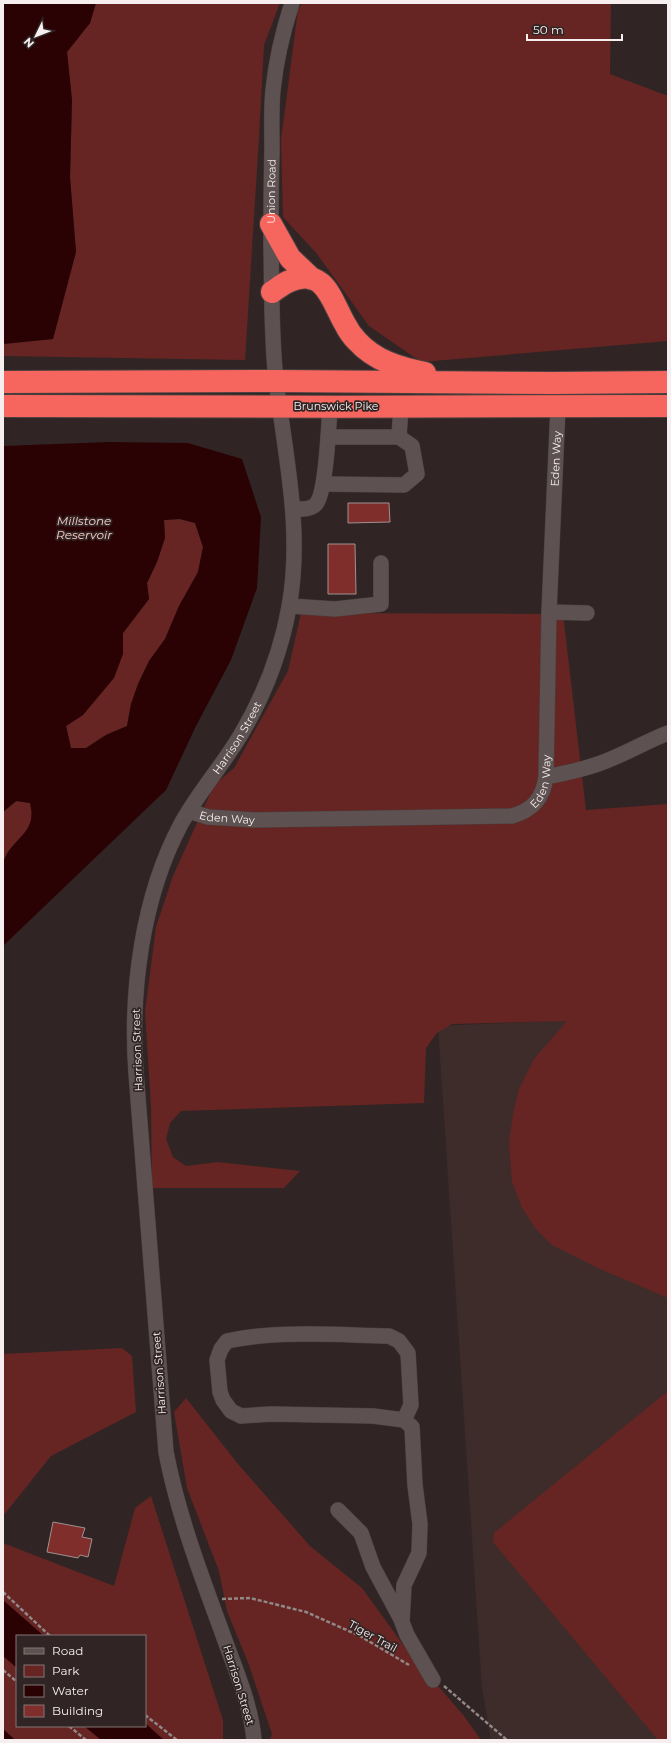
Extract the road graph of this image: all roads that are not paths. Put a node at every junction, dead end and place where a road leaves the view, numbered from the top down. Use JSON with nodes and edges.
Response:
{"nodes":[{"id":1,"x":292,"y":3,"type":"edge"},
{"id":2,"x":271,"y":224,"type":"junction"},
{"id":3,"x":312,"y":279,"type":"junction"},
{"id":4,"x":272,"y":292,"type":"junction"},
{"id":5,"x":276,"y":381,"type":"junction"},
{"id":6,"x":3,"y":382,"type":"edge"},
{"id":7,"x":472,"y":382,"type":"junction"},
{"id":8,"x":668,"y":382,"type":"edge"},
{"id":9,"x":3,"y":406,"type":"edge"},
{"id":10,"x":280,"y":406,"type":"junction"},
{"id":11,"x":330,"y":406,"type":"junction"},
{"id":12,"x":401,"y":406,"type":"junction"},
{"id":13,"x":558,"y":407,"type":"junction"},
{"id":14,"x":666,"y":409,"type":"edge"},
{"id":15,"x":328,"y":437,"type":"junction"},
{"id":16,"x":399,"y":437,"type":"junction"},
{"id":17,"x":324,"y":484,"type":"junction"},
{"id":18,"x":293,"y":509,"type":"junction"},
{"id":19,"x":381,"y":563,"type":"dead end"},
{"id":20,"x":290,"y":606,"type":"junction"},
{"id":21,"x":549,"y":612,"type":"junction"},
{"id":22,"x":586,"y":613,"type":"dead end"},
{"id":23,"x":668,"y":733,"type":"edge"},
{"id":24,"x":546,"y":777,"type":"junction"},
{"id":25,"x":188,"y":811,"type":"junction"},
{"id":26,"x":404,"y":1420,"type":"junction"},
{"id":27,"x":338,"y":1510,"type":"dead end"},
{"id":28,"x":402,"y":1622,"type":"junction"},
{"id":29,"x":433,"y":1680,"type":"road end"},
{"id":30,"x":254,"y":1740,"type":"edge"}],
"edges":[{"from":1,"to":2,"type":"street","name":"Union Road"},
{"from":2,"to":3,"type":"highway"},
{"from":2,"to":4,"type":"street","name":"Union Road"},
{"from":3,"to":4,"type":"highway"},
{"from":3,"to":7,"type":"highway"},
{"from":4,"to":5,"type":"street","name":"Union Road"},
{"from":5,"to":6,"type":"highway"},
{"from":5,"to":7,"type":"highway"},
{"from":5,"to":10,"type":"street","name":"Harrison Street"},
{"from":7,"to":8,"type":"highway"},
{"from":9,"to":10,"type":"highway","name":"Brunswick Pike"},
{"from":10,"to":11,"type":"highway","name":"Brunswick Pike"},
{"from":10,"to":18,"type":"street","name":"Harrison Street"},
{"from":11,"to":12,"type":"highway","name":"Brunswick Pike"},
{"from":11,"to":15,"type":"street"},
{"from":12,"to":13,"type":"highway","name":"Brunswick Pike"},
{"from":12,"to":16,"type":"street"},
{"from":13,"to":14,"type":"highway","name":"Brunswick Pike"},
{"from":13,"to":21,"type":"street","name":"Eden Way"},
{"from":15,"to":16,"type":"street"},
{"from":15,"to":17,"type":"street"},
{"from":16,"to":17,"type":"street"},
{"from":17,"to":18,"type":"street"},
{"from":18,"to":20,"type":"street","name":"Harrison Street"},
{"from":19,"to":20,"type":"street"},
{"from":20,"to":25,"type":"street","name":"Harrison Street"},
{"from":21,"to":22,"type":"street"},
{"from":21,"to":24,"type":"street","name":"Eden Way"},
{"from":23,"to":24,"type":"street"},
{"from":24,"to":25,"type":"street","name":"Eden Way"},
{"from":25,"to":30,"type":"street","name":"Harrison Street"},
{"from":26,"to":26,"type":"street"},
{"from":26,"to":28,"type":"street"},
{"from":27,"to":28,"type":"street"},
{"from":28,"to":29,"type":"street"}]}
